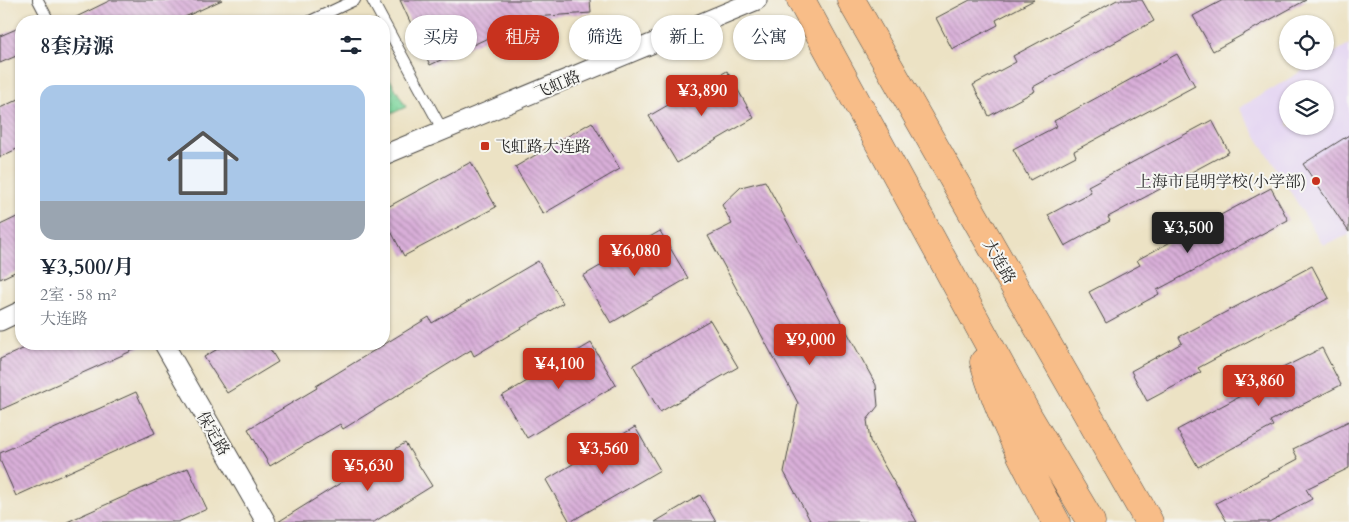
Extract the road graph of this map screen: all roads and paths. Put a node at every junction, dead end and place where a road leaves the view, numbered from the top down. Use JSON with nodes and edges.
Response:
{"nodes":[{"id":1,"x":38,"y":0,"type":"edge"},
{"id":2,"x":355,"y":0,"type":"edge"},
{"id":3,"x":372,"y":0,"type":"edge"},
{"id":4,"x":757,"y":0,"type":"edge"},
{"id":5,"x":801,"y":0,"type":"edge"},
{"id":6,"x":851,"y":0,"type":"edge"},
{"id":7,"x":46,"y":15,"type":"edge"},
{"id":8,"x":323,"y":15,"type":"edge"},
{"id":9,"x":380,"y":15,"type":"edge"},
{"id":10,"x":390,"y":33,"type":"edge"},
{"id":11,"x":443,"y":131,"type":"junction"},
{"id":12,"x":390,"y":153,"type":"edge"},
{"id":13,"x":15,"y":314,"type":"edge"},
{"id":14,"x":973,"y":317,"type":"junction"},
{"id":15,"x":0,"y":321,"type":"edge"},
{"id":16,"x":167,"y":350,"type":"edge"},
{"id":17,"x":266,"y":522,"type":"edge"},
{"id":18,"x":1056,"y":522,"type":"edge"},
{"id":19,"x":1091,"y":522,"type":"edge"},
{"id":20,"x":1149,"y":522,"type":"edge"}],
"edges":[{"from":1,"to":7,"type":"lane"},
{"from":2,"to":8,"type":"lane"},
{"from":3,"to":9,"type":"lane"},
{"from":4,"to":11,"type":"street","name":"飞虹路"},
{"from":5,"to":14,"type":"main road"},
{"from":6,"to":20,"type":"main road","name":"大连路"},
{"from":10,"to":11,"type":"lane"},
{"from":11,"to":12,"type":"street","name":"飞虹路"},
{"from":13,"to":15,"type":"street"},
{"from":14,"to":18,"type":"main road"},
{"from":14,"to":19,"type":"main road"},
{"from":16,"to":17,"type":"street","name":"保定路"}]}
